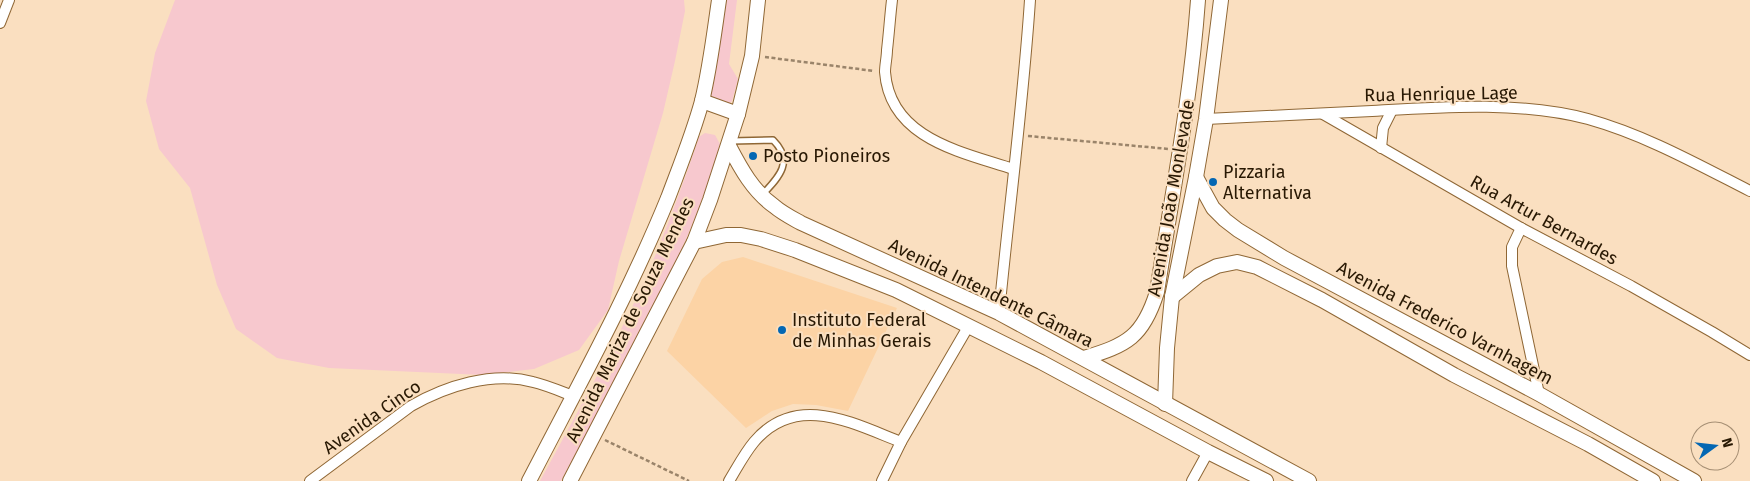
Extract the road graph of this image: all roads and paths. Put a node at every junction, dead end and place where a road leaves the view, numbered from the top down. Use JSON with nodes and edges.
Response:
{"nodes":[{"id":1,"x":10,"y":0,"type":"edge"},
{"id":2,"x":719,"y":0,"type":"edge"},
{"id":3,"x":758,"y":0,"type":"edge"},
{"id":4,"x":892,"y":0,"type":"edge"},
{"id":5,"x":1030,"y":0,"type":"edge"},
{"id":6,"x":1198,"y":0,"type":"edge"},
{"id":7,"x":1220,"y":0,"type":"edge"},
{"id":8,"x":0,"y":23,"type":"edge"},
{"id":9,"x":1196,"y":31,"type":"junction"},
{"id":10,"x":1216,"y":37,"type":"junction"},
{"id":11,"x":752,"y":56,"type":"junction"},
{"id":12,"x":885,"y":72,"type":"junction"},
{"id":13,"x":702,"y":101,"type":"junction"},
{"id":14,"x":1392,"y":110,"type":"junction"},
{"id":15,"x":738,"y":114,"type":"junction"},
{"id":16,"x":1323,"y":114,"type":"junction"},
{"id":17,"x":1206,"y":119,"type":"junction"},
{"id":18,"x":1019,"y":135,"type":"junction"},
{"id":19,"x":729,"y":143,"type":"junction"},
{"id":20,"x":1381,"y":148,"type":"junction"},
{"id":21,"x":1181,"y":151,"type":"junction"},
{"id":22,"x":1013,"y":169,"type":"junction"},
{"id":23,"x":1196,"y":177,"type":"junction"},
{"id":24,"x":1750,"y":191,"type":"edge"},
{"id":25,"x":762,"y":196,"type":"junction"},
{"id":26,"x":1521,"y":228,"type":"junction"},
{"id":27,"x":694,"y":242,"type":"junction"},
{"id":28,"x":1284,"y":258,"type":"junction"},
{"id":29,"x":906,"y":271,"type":"junction"},
{"id":30,"x":1275,"y":275,"type":"junction"},
{"id":31,"x":896,"y":290,"type":"junction"},
{"id":32,"x":1157,"y":292,"type":"junction"},
{"id":33,"x":1172,"y":296,"type":"junction"},
{"id":34,"x":999,"y":313,"type":"junction"},
{"id":35,"x":968,"y":327,"type":"junction"},
{"id":36,"x":1052,"y":341,"type":"junction"},
{"id":37,"x":1750,"y":355,"type":"edge"},
{"id":38,"x":1084,"y":358,"type":"junction"},
{"id":39,"x":1041,"y":362,"type":"junction"},
{"id":40,"x":1539,"y":394,"type":"junction"},
{"id":41,"x":573,"y":396,"type":"junction"},
{"id":42,"x":1165,"y":404,"type":"junction"},
{"id":43,"x":595,"y":435,"type":"junction"},
{"id":44,"x":901,"y":442,"type":"junction"},
{"id":45,"x":1639,"y":450,"type":"junction"},
{"id":46,"x":1208,"y":452,"type":"junction"},
{"id":47,"x":1629,"y":467,"type":"junction"},
{"id":48,"x":1288,"y":476,"type":"edge"},
{"id":49,"x":310,"y":481,"type":"edge"},
{"id":50,"x":529,"y":481,"type":"edge"},
{"id":51,"x":570,"y":481,"type":"edge"},
{"id":52,"x":689,"y":481,"type":"edge"},
{"id":53,"x":729,"y":481,"type":"edge"},
{"id":54,"x":882,"y":481,"type":"edge"},
{"id":55,"x":1192,"y":481,"type":"edge"},
{"id":56,"x":1266,"y":481,"type":"edge"},
{"id":57,"x":1309,"y":481,"type":"edge"},
{"id":58,"x":1652,"y":481,"type":"edge"},
{"id":59,"x":1694,"y":481,"type":"edge"}],
"edges":[{"from":1,"to":8,"type":"street"},
{"from":2,"to":13,"type":"main road","name":"Avenida Mariza de Souza Mendes"},
{"from":3,"to":11,"type":"main road","name":"Avenida Mariza de Souza Mendes"},
{"from":4,"to":12,"type":"street"},
{"from":5,"to":18,"type":"street"},
{"from":6,"to":9,"type":"main road","name":"Avenida João Monlevade"},
{"from":7,"to":10,"type":"main road","name":"Avenida João Monlevade"},
{"from":9,"to":10,"type":"main road"},
{"from":9,"to":21,"type":"main road","name":"Avenida João Monlevade"},
{"from":10,"to":17,"type":"main road","name":"Avenida João Monlevade"},
{"from":11,"to":12,"type":"path"},
{"from":11,"to":15,"type":"main road","name":"Avenida Mariza de Souza Mendes"},
{"from":12,"to":22,"type":"street"},
{"from":13,"to":15,"type":"main road"},
{"from":13,"to":41,"type":"main road","name":"Avenida Mariza de Souza Mendes"},
{"from":14,"to":16,"type":"street","name":"Rua Henrique Lage"},
{"from":14,"to":20,"type":"street"},
{"from":14,"to":24,"type":"street","name":"Rua Henrique Lage"},
{"from":15,"to":19,"type":"main road","name":"Avenida Mariza de Souza Mendes"},
{"from":16,"to":17,"type":"street","name":"Rua Henrique Lage"},
{"from":16,"to":20,"type":"street","name":"Rua Artur Bernardes"},
{"from":17,"to":23,"type":"main road","name":"Avenida João Monlevade"},
{"from":18,"to":21,"type":"path"},
{"from":18,"to":22,"type":"street"},
{"from":19,"to":25,"type":"main road","name":"Avenida Intendente Câmara"},
{"from":19,"to":25,"type":"lane"},
{"from":19,"to":27,"type":"main road","name":"Avenida Mariza de Souza Mendes"},
{"from":20,"to":26,"type":"street","name":"Rua Artur Bernardes"},
{"from":21,"to":32,"type":"main road","name":"Avenida João Monlevade"},
{"from":22,"to":34,"type":"street"},
{"from":23,"to":28,"type":"main road","name":"Avenida Frederico Varnhagem"},
{"from":23,"to":33,"type":"main road","name":"Avenida João Monlevade"},
{"from":25,"to":29,"type":"main road","name":"Avenida Intendente Câmara"},
{"from":26,"to":37,"type":"street","name":"Rua Artur Bernardes"},
{"from":26,"to":40,"type":"street"},
{"from":27,"to":31,"type":"main road"},
{"from":27,"to":43,"type":"main road","name":"Avenida Mariza de Souza Mendes"},
{"from":28,"to":30,"type":"main road"},
{"from":28,"to":40,"type":"main road","name":"Avenida Frederico Varnhagem"},
{"from":29,"to":31,"type":"main road"},
{"from":29,"to":34,"type":"main road","name":"Avenida Intendente Câmara"},
{"from":30,"to":33,"type":"main road"},
{"from":30,"to":47,"type":"main road"},
{"from":31,"to":35,"type":"main road"},
{"from":32,"to":33,"type":"main road"},
{"from":32,"to":38,"type":"main road","name":"Avenida João Monlevade"},
{"from":33,"to":42,"type":"main road","name":"Avenida João Monlevade"},
{"from":34,"to":36,"type":"main road","name":"Avenida Intendente Câmara"},
{"from":35,"to":39,"type":"main road"},
{"from":35,"to":44,"type":"street"},
{"from":36,"to":38,"type":"main road","name":"Avenida Intendente Câmara"},
{"from":36,"to":39,"type":"main road"},
{"from":38,"to":42,"type":"main road","name":"Avenida Intendente Câmara"},
{"from":39,"to":46,"type":"main road"},
{"from":40,"to":45,"type":"main road","name":"Avenida Frederico Varnhagem"},
{"from":41,"to":49,"type":"street","name":"Avenida Cinco"},
{"from":41,"to":50,"type":"main road","name":"Avenida Mariza de Souza Mendes"},
{"from":42,"to":48,"type":"main road","name":"Avenida Intendente Câmara"},
{"from":43,"to":51,"type":"main road","name":"Avenida Mariza de Souza Mendes"},
{"from":43,"to":52,"type":"path"},
{"from":44,"to":53,"type":"street"},
{"from":44,"to":54,"type":"street"},
{"from":45,"to":47,"type":"main road"},
{"from":45,"to":59,"type":"main road","name":"Avenida Frederico Varnhagem"},
{"from":46,"to":55,"type":"street"},
{"from":46,"to":56,"type":"main road"},
{"from":47,"to":58,"type":"main road"},
{"from":48,"to":57,"type":"main road","name":"Avenida Intendente Câmara"}]}
